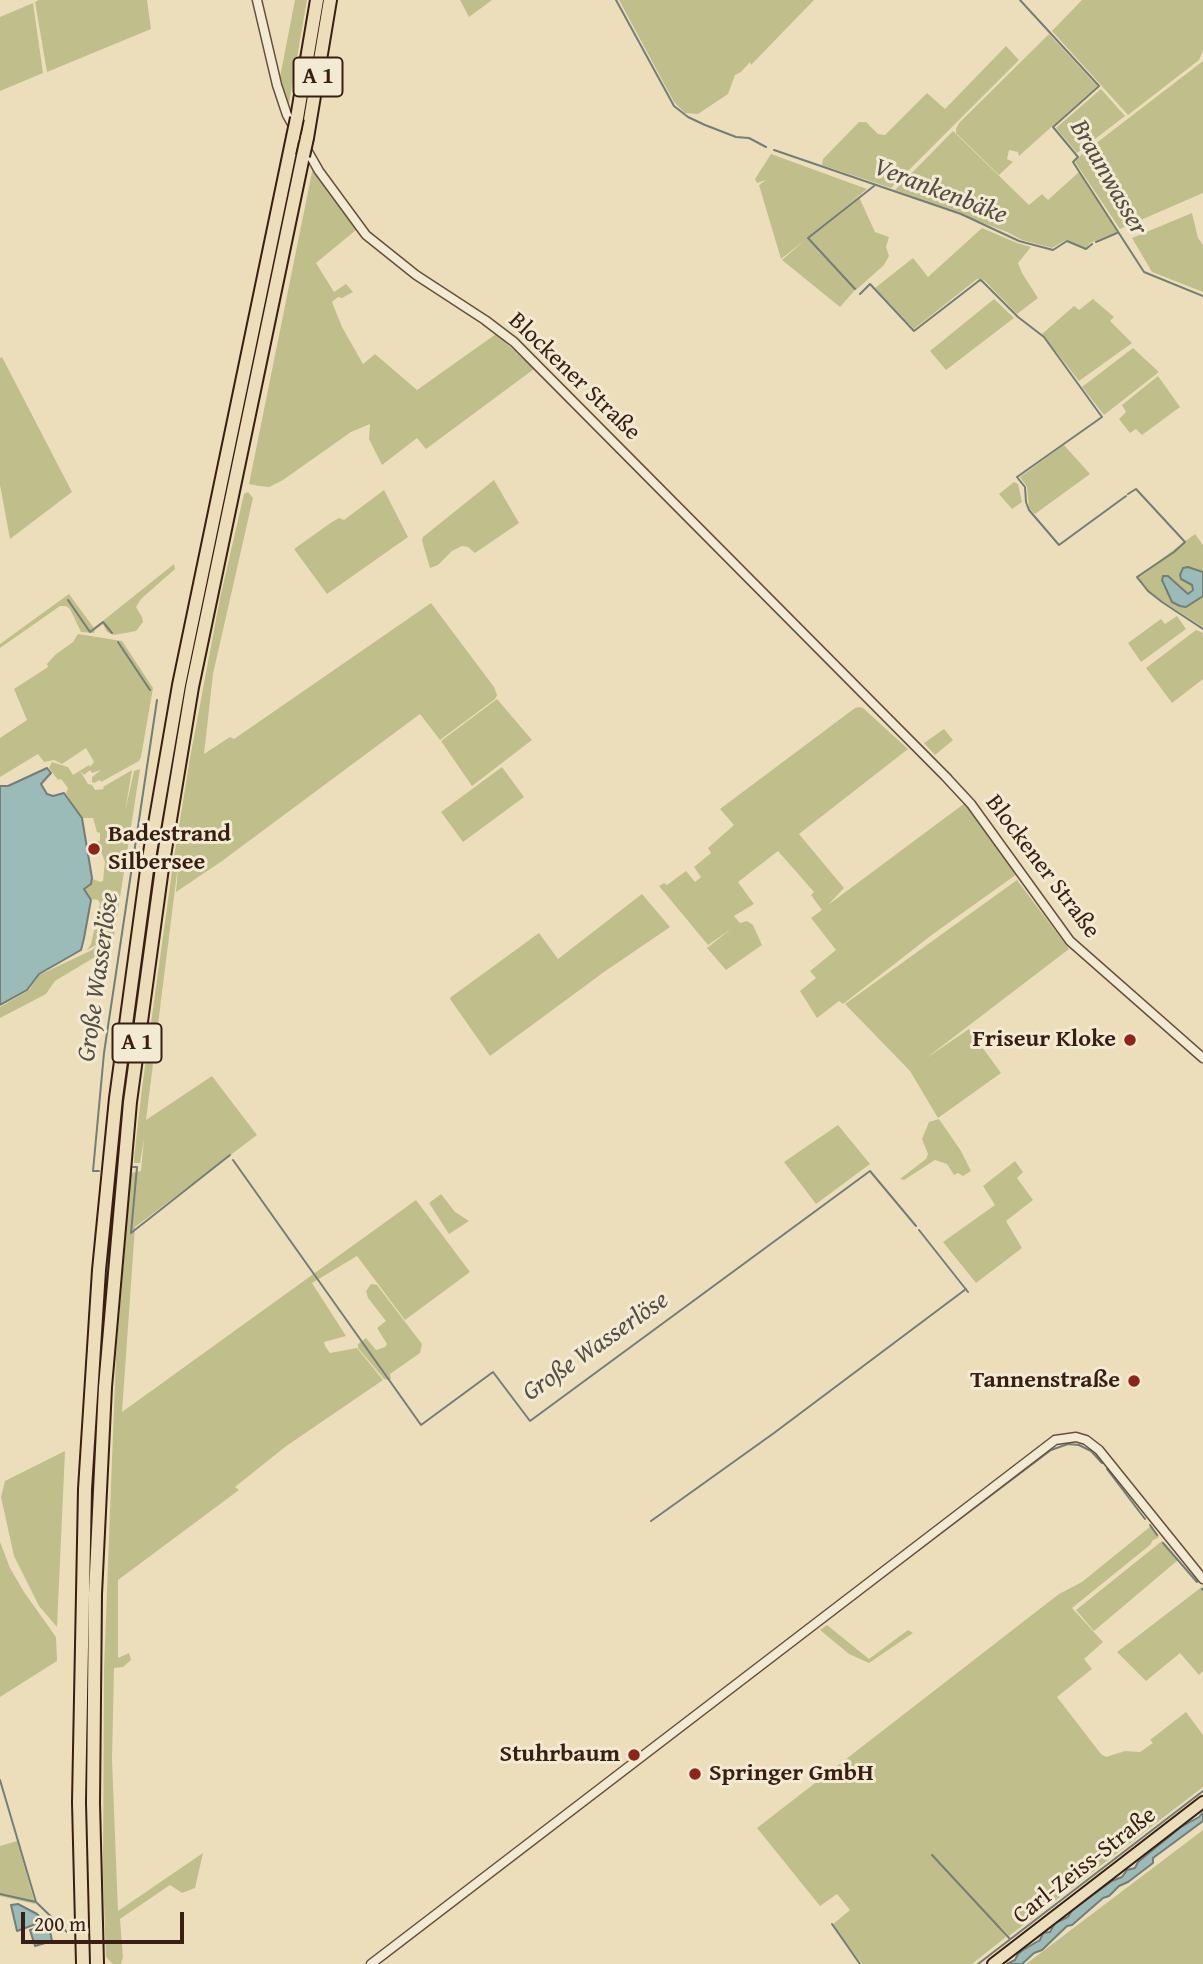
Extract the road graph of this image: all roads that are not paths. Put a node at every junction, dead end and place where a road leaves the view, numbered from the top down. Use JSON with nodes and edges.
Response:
{"nodes":[{"id":1,"x":257,"y":0,"type":"edge"},
{"id":2,"x":317,"y":0,"type":"edge"},
{"id":3,"x":330,"y":0,"type":"edge"},
{"id":4,"x":1203,"y":1058,"type":"edge"},
{"id":5,"x":1203,"y":1579,"type":"edge"},
{"id":6,"x":1203,"y":1802,"type":"edge"},
{"id":7,"x":83,"y":1961,"type":"edge"},
{"id":8,"x":97,"y":1964,"type":"edge"},
{"id":9,"x":371,"y":1964,"type":"edge"},
{"id":10,"x":993,"y":1964,"type":"edge"}],
"edges":[{"from":1,"to":4,"type":"street","name":"Blockener Straße"},
{"from":2,"to":7,"type":"highway","number":"A 1","bridge":true},
{"from":3,"to":8,"type":"highway","number":"A 1","bridge":true},
{"from":5,"to":9,"type":"street"},
{"from":6,"to":10,"type":"main road","name":"Carl-Zeiss-Straße"}]}
